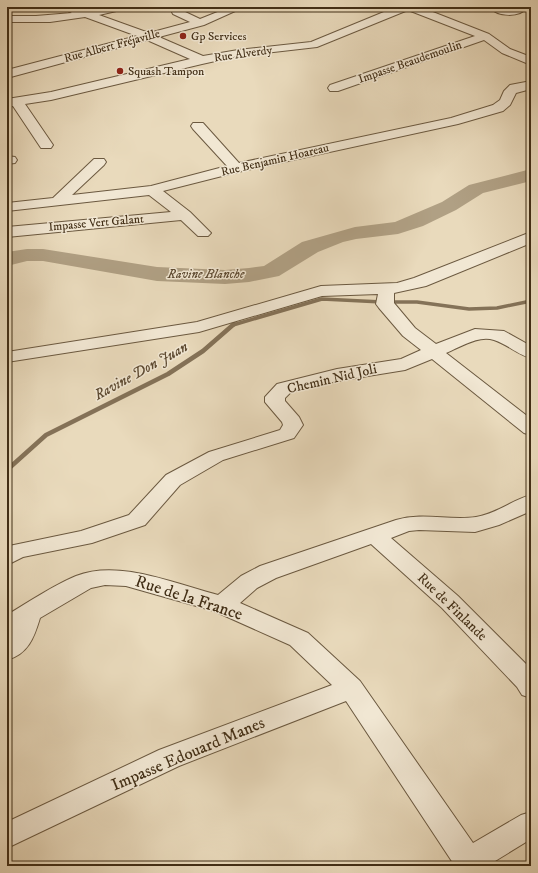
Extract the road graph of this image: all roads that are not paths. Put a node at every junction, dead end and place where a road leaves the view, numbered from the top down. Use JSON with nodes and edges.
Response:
{"nodes":[{"id":1,"x":66,"y":7,"type":"edge"},
{"id":2,"x":121,"y":7,"type":"edge"},
{"id":3,"x":239,"y":7,"type":"edge"},
{"id":4,"x":405,"y":7,"type":"edge"},
{"id":5,"x":411,"y":7,"type":"edge"},
{"id":6,"x":494,"y":7,"type":"edge"},
{"id":7,"x":525,"y":8,"type":"edge"},
{"id":8,"x":177,"y":12,"type":"dead end"},
{"id":9,"x":87,"y":14,"type":"junction"},
{"id":10,"x":7,"y":19,"type":"edge"},
{"id":11,"x":200,"y":23,"type":"junction"},
{"id":12,"x":147,"y":36,"type":"junction"},
{"id":13,"x":485,"y":36,"type":"junction"},
{"id":14,"x":202,"y":60,"type":"junction"},
{"id":15,"x":531,"y":61,"type":"edge"},
{"id":16,"x":7,"y":74,"type":"edge"},
{"id":17,"x":531,"y":85,"type":"edge"},
{"id":18,"x":334,"y":88,"type":"dead end"},
{"id":19,"x":12,"y":102,"type":"edge"},
{"id":20,"x":198,"y":126,"type":"dead end"},
{"id":21,"x":46,"y":145,"type":"dead end"},
{"id":22,"x":99,"y":162,"type":"dead end"},
{"id":23,"x":236,"y":168,"type":"junction"},
{"id":24,"x":152,"y":190,"type":"junction"},
{"id":25,"x":57,"y":202,"type":"junction"},
{"id":26,"x":7,"y":206,"type":"edge"},
{"id":27,"x":185,"y":215,"type":"junction"},
{"id":28,"x":7,"y":232,"type":"edge"},
{"id":29,"x":203,"y":233,"type":"dead end"},
{"id":30,"x":531,"y":237,"type":"edge"},
{"id":31,"x":386,"y":297,"type":"junction"},
{"id":32,"x":436,"y":352,"type":"junction"},
{"id":33,"x":531,"y":353,"type":"edge"},
{"id":34,"x":7,"y":357,"type":"edge"},
{"id":35,"x":531,"y":429,"type":"edge"},
{"id":36,"x":531,"y":502,"type":"edge"},
{"id":37,"x":375,"y":536,"type":"junction"},
{"id":38,"x":7,"y":557,"type":"edge"},
{"id":39,"x":222,"y":605,"type":"junction"},
{"id":40,"x":14,"y":616,"type":"edge"},
{"id":41,"x":7,"y":652,"type":"edge"},
{"id":42,"x":529,"y":682,"type":"edge"},
{"id":43,"x":351,"y":688,"type":"junction"},
{"id":44,"x":531,"y":824,"type":"edge"},
{"id":45,"x":7,"y":836,"type":"edge"},
{"id":46,"x":470,"y":863,"type":"edge"}],
"edges":[{"from":1,"to":9,"type":"street"},
{"from":2,"to":9,"type":"street"},
{"from":3,"to":11,"type":"street","name":"Rue Albert Fréjaville"},
{"from":4,"to":14,"type":"street","name":"Rue Alverdy"},
{"from":5,"to":13,"type":"street"},
{"from":6,"to":7,"type":"street"},
{"from":8,"to":11,"type":"street"},
{"from":9,"to":10,"type":"street"},
{"from":9,"to":12,"type":"street"},
{"from":11,"to":12,"type":"street","name":"Rue Albert Fréjaville"},
{"from":12,"to":14,"type":"street"},
{"from":12,"to":16,"type":"street","name":"Rue Albert Fréjaville"},
{"from":13,"to":15,"type":"street"},
{"from":13,"to":18,"type":"street","name":"Impasse Beaudemoulin"},
{"from":14,"to":19,"type":"street","name":"Rue Alverdy"},
{"from":17,"to":23,"type":"street","name":"Rue Benjamin Hoareau"},
{"from":19,"to":21,"type":"street"},
{"from":20,"to":23,"type":"street"},
{"from":22,"to":25,"type":"street"},
{"from":23,"to":24,"type":"street","name":"Rue Benjamin Hoareau"},
{"from":24,"to":25,"type":"street","name":"Rue Benjamin Hoareau"},
{"from":24,"to":27,"type":"street"},
{"from":25,"to":26,"type":"street","name":"Rue Benjamin Hoareau"},
{"from":27,"to":28,"type":"street","name":"Impasse Vert Galant"},
{"from":27,"to":29,"type":"street"},
{"from":30,"to":31,"type":"street"},
{"from":31,"to":32,"type":"street"},
{"from":31,"to":34,"type":"street"},
{"from":32,"to":33,"type":"street","name":"Chemin Nid Joli"},
{"from":32,"to":35,"type":"street"},
{"from":32,"to":38,"type":"street","name":"Chemin Nid Joli"},
{"from":36,"to":37,"type":"street"},
{"from":37,"to":39,"type":"street"},
{"from":37,"to":42,"type":"street","name":"Rue de Finlande"},
{"from":39,"to":40,"type":"street","name":"Rue de la France"},
{"from":39,"to":43,"type":"street","name":"Rue de la France"},
{"from":40,"to":41,"type":"street"},
{"from":43,"to":45,"type":"street","name":"Impasse Edouard Manes"},
{"from":43,"to":46,"type":"street","name":"Rue de la France"},
{"from":44,"to":46,"type":"street"}]}
